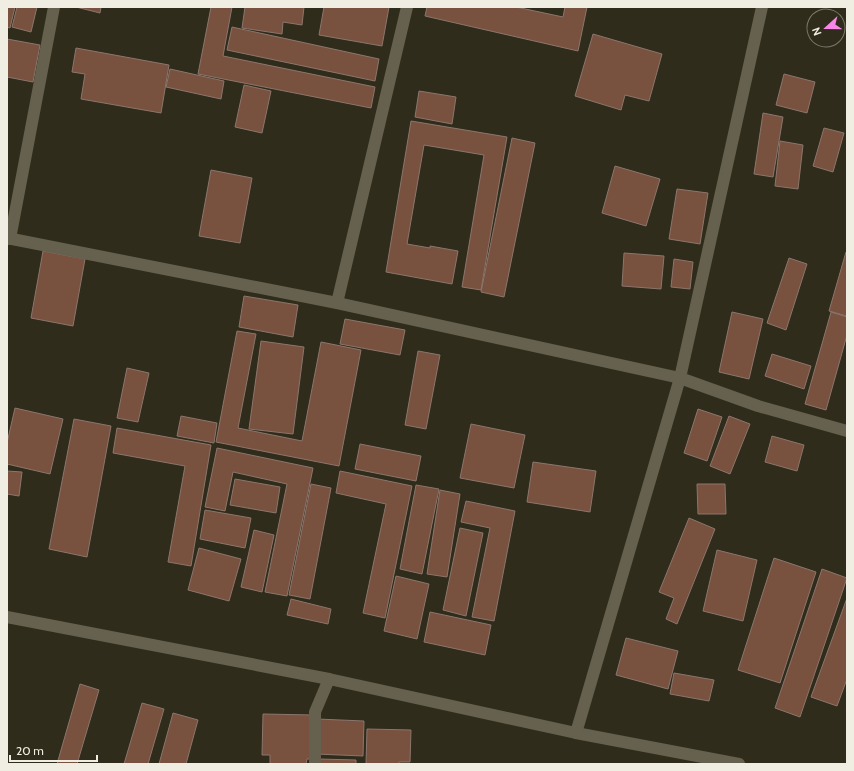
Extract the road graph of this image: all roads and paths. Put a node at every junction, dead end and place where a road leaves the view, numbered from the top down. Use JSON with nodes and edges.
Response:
{"nodes":[{"id":1,"x":54,"y":7,"type":"edge"},
{"id":2,"x":407,"y":7,"type":"edge"},
{"id":3,"x":762,"y":7,"type":"edge"},
{"id":4,"x":9,"y":239,"type":"edge"},
{"id":5,"x":337,"y":303,"type":"junction"},
{"id":6,"x":680,"y":378,"type":"junction"},
{"id":7,"x":847,"y":431,"type":"edge"},
{"id":8,"x":7,"y":617,"type":"edge"},
{"id":9,"x":329,"y":679,"type":"junction"},
{"id":10,"x":576,"y":733,"type":"junction"},
{"id":11,"x":314,"y":764,"type":"edge"},
{"id":12,"x":739,"y":764,"type":"edge"}],
"edges":[{"from":1,"to":4,"type":"street"},
{"from":2,"to":5,"type":"street"},
{"from":3,"to":6,"type":"street"},
{"from":4,"to":5,"type":"street"},
{"from":5,"to":6,"type":"street"},
{"from":6,"to":7,"type":"street"},
{"from":6,"to":10,"type":"street"},
{"from":8,"to":9,"type":"street"},
{"from":9,"to":10,"type":"street"},
{"from":9,"to":11,"type":"street"},
{"from":10,"to":12,"type":"street"}]}
